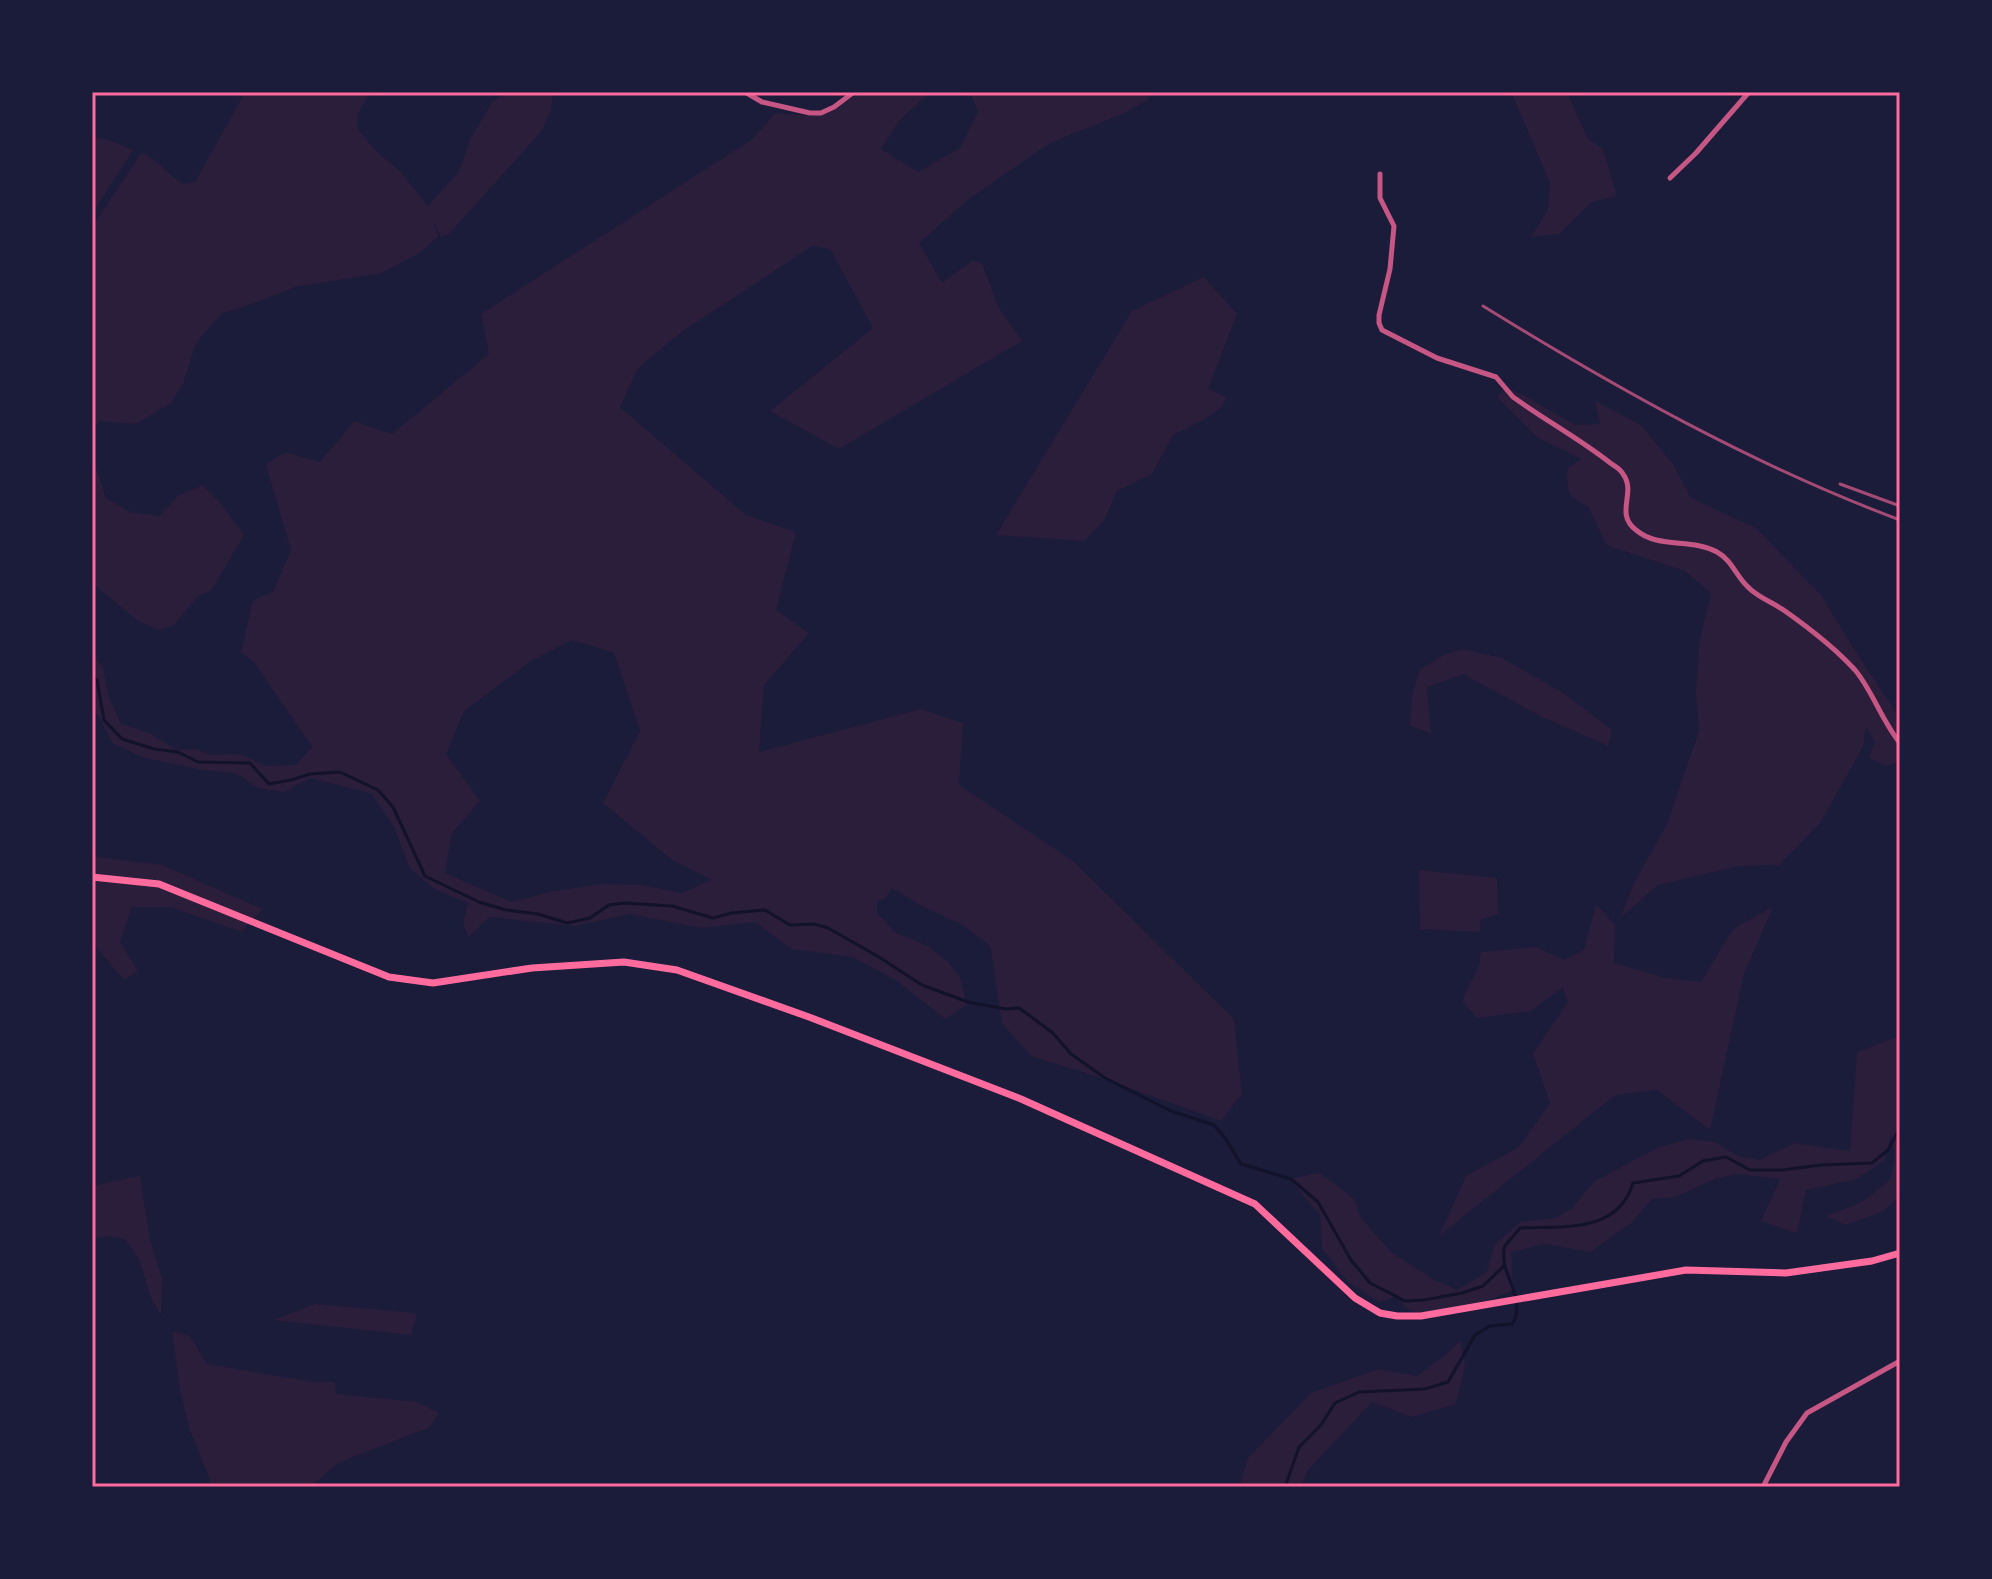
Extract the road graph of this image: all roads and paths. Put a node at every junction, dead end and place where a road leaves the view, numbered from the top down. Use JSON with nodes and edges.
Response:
{"nodes":[{"id":1,"x":745,"y":92,"type":"edge"},
{"id":2,"x":854,"y":92,"type":"edge"},
{"id":3,"x":1749,"y":92,"type":"edge"},
{"id":4,"x":1380,"y":174,"type":"dead end"},
{"id":5,"x":1670,"y":178,"type":"dead end"},
{"id":6,"x":1900,"y":743,"type":"edge"},
{"id":7,"x":92,"y":877,"type":"edge"},
{"id":8,"x":1900,"y":1253,"type":"edge"},
{"id":9,"x":1900,"y":1361,"type":"edge"},
{"id":10,"x":1763,"y":1487,"type":"edge"}],
"edges":[{"from":1,"to":2,"type":"street"},
{"from":3,"to":5,"type":"street"},
{"from":4,"to":6,"type":"street"},
{"from":7,"to":8,"type":"main road"},
{"from":9,"to":10,"type":"street"}]}
